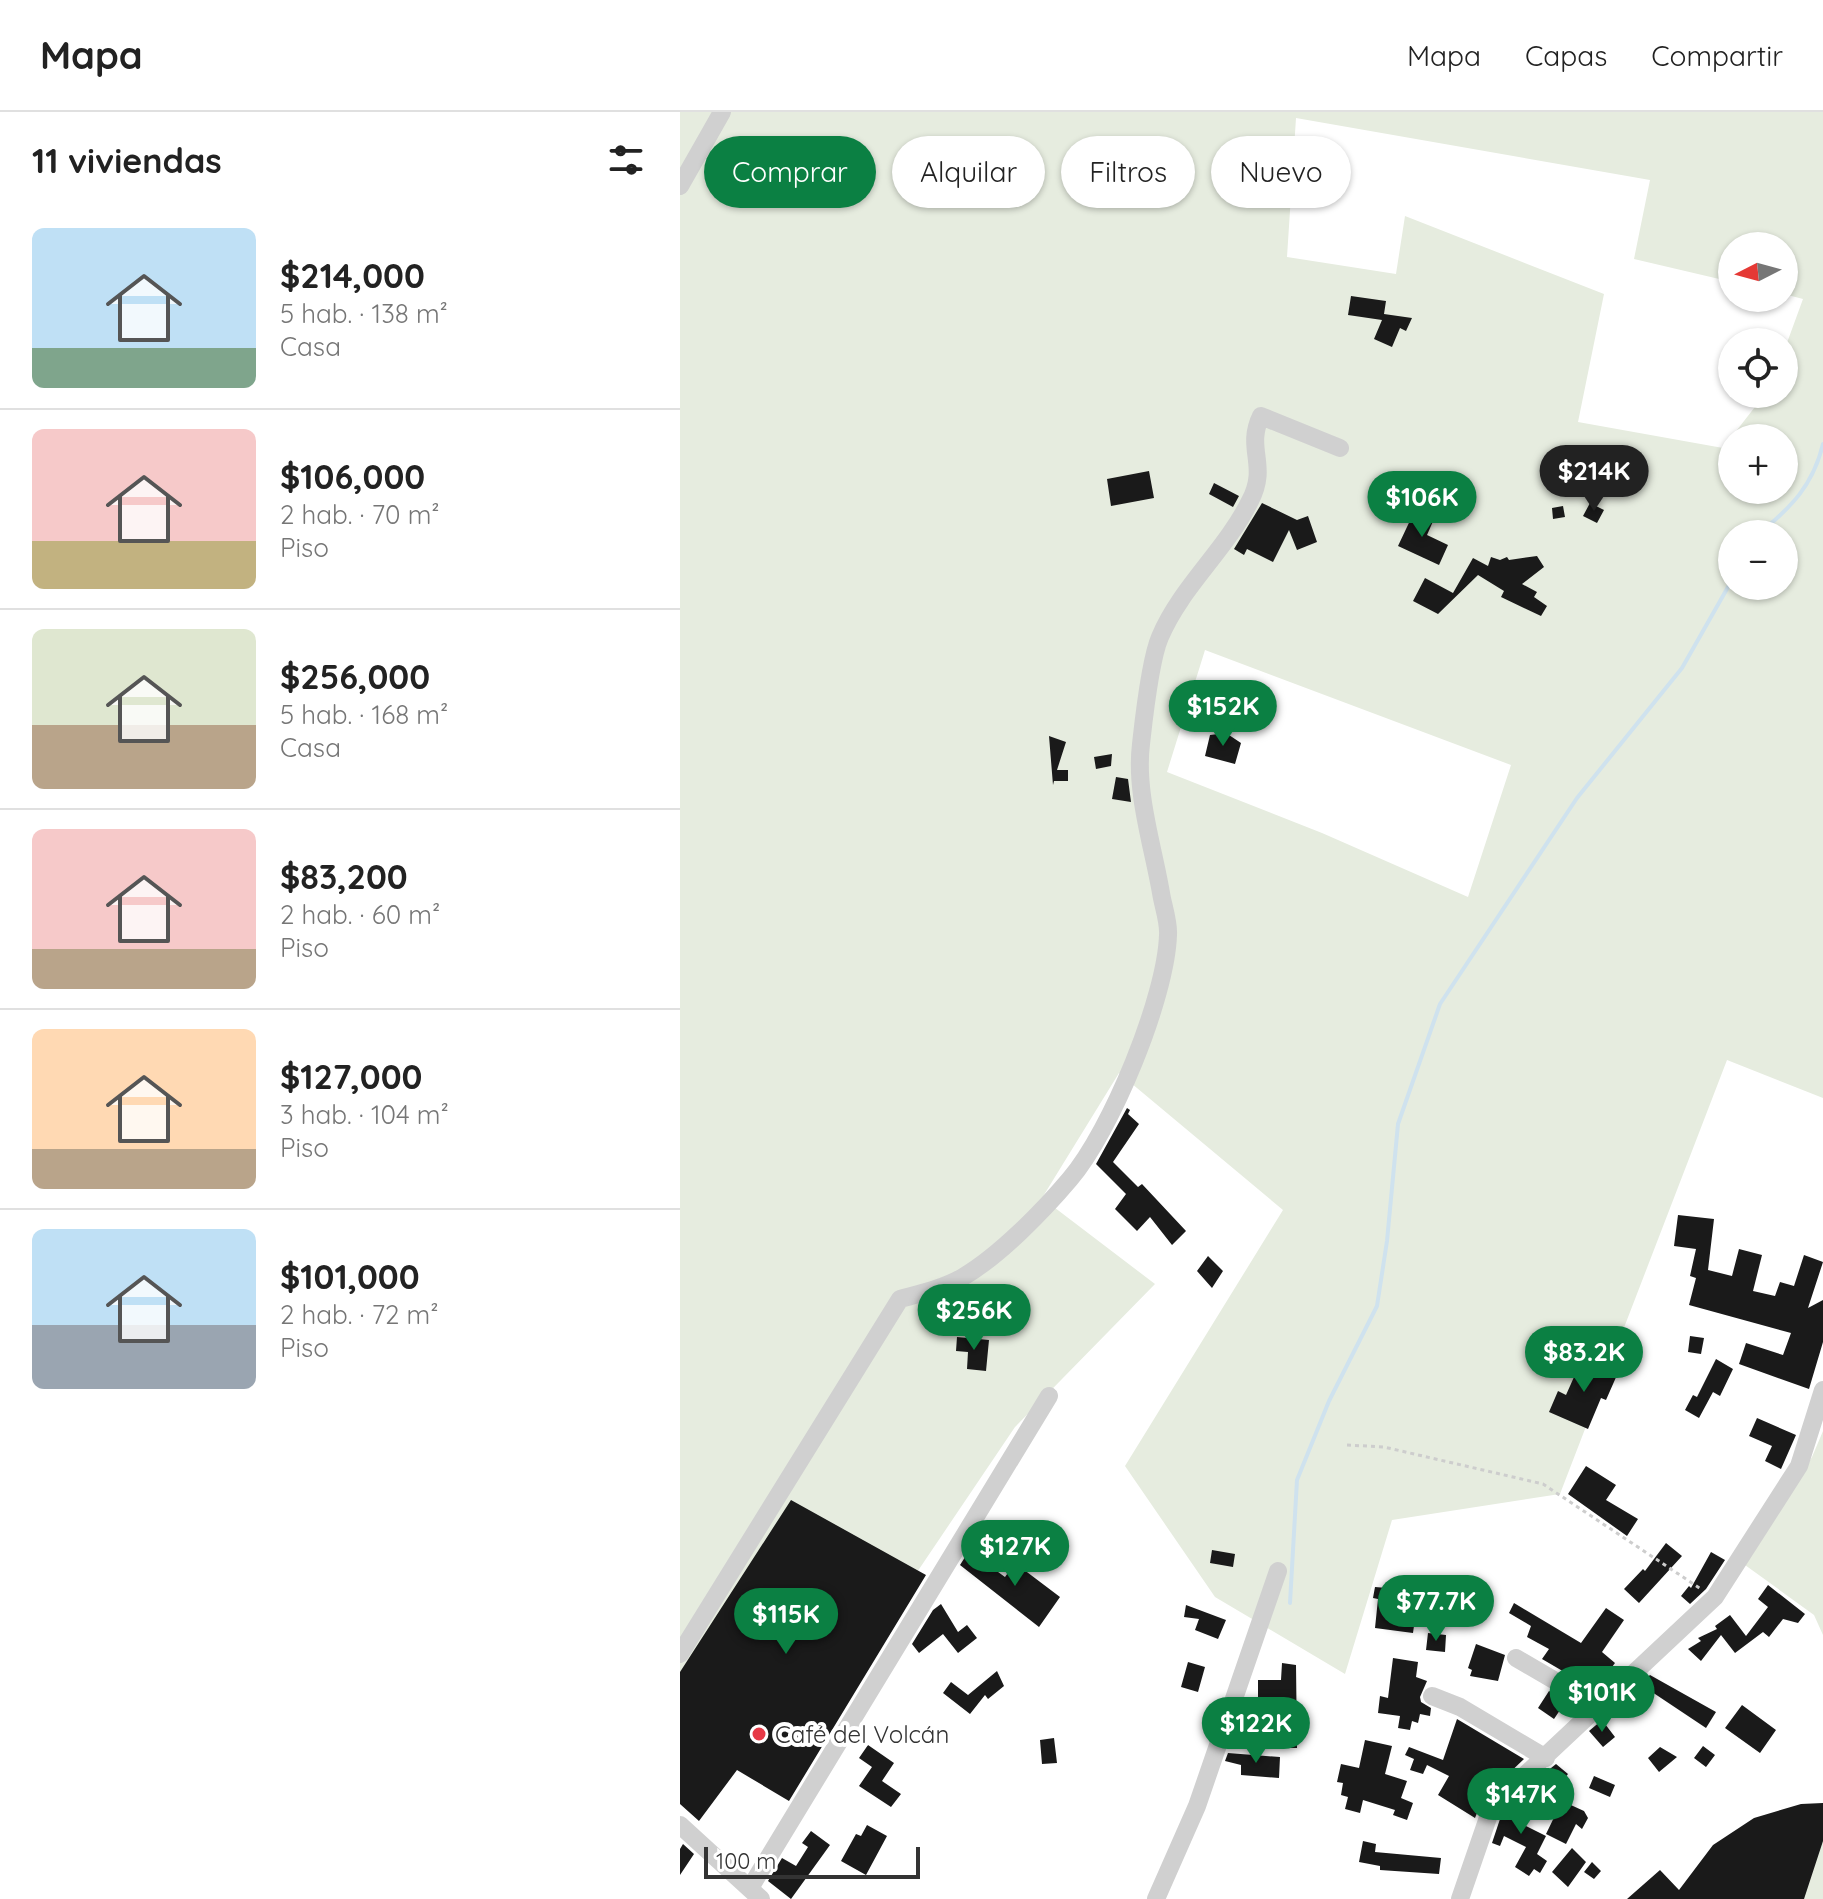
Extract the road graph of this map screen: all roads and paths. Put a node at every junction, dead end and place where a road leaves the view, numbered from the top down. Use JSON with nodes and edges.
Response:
{"nodes":[{"id":1,"x":722,"y":112,"type":"edge"},
{"id":2,"x":680,"y":186,"type":"edge"},
{"id":3,"x":1340,"y":448,"type":"dead end"},
{"id":4,"x":1823,"y":1390,"type":"edge"},
{"id":5,"x":1049,"y":1396,"type":"dead end"},
{"id":6,"x":1347,"y":1445,"type":"dead end"},
{"id":7,"x":1278,"y":1571,"type":"dead end"},
{"id":8,"x":1715,"y":1597,"type":"junction"},
{"id":9,"x":680,"y":1654,"type":"edge"},
{"id":10,"x":1516,"y":1658,"type":"dead end"},
{"id":11,"x":1432,"y":1696,"type":"dead end"},
{"id":12,"x":1600,"y":1707,"type":"junction"},
{"id":13,"x":1546,"y":1758,"type":"junction"},
{"id":14,"x":680,"y":1825,"type":"edge"},
{"id":15,"x":756,"y":1894,"type":"edge"},
{"id":16,"x":1156,"y":1899,"type":"edge"},
{"id":17,"x":1460,"y":1899,"type":"edge"}],
"edges":[{"from":1,"to":2,"type":"street"},
{"from":3,"to":9,"type":"street"},
{"from":4,"to":8,"type":"street"},
{"from":5,"to":15,"type":"street"},
{"from":6,"to":8,"type":"path"},
{"from":7,"to":16,"type":"street"},
{"from":8,"to":12,"type":"street"},
{"from":10,"to":12,"type":"street"},
{"from":11,"to":13,"type":"street"},
{"from":12,"to":13,"type":"street"},
{"from":13,"to":17,"type":"street"},
{"from":14,"to":15,"type":"street"}]}
